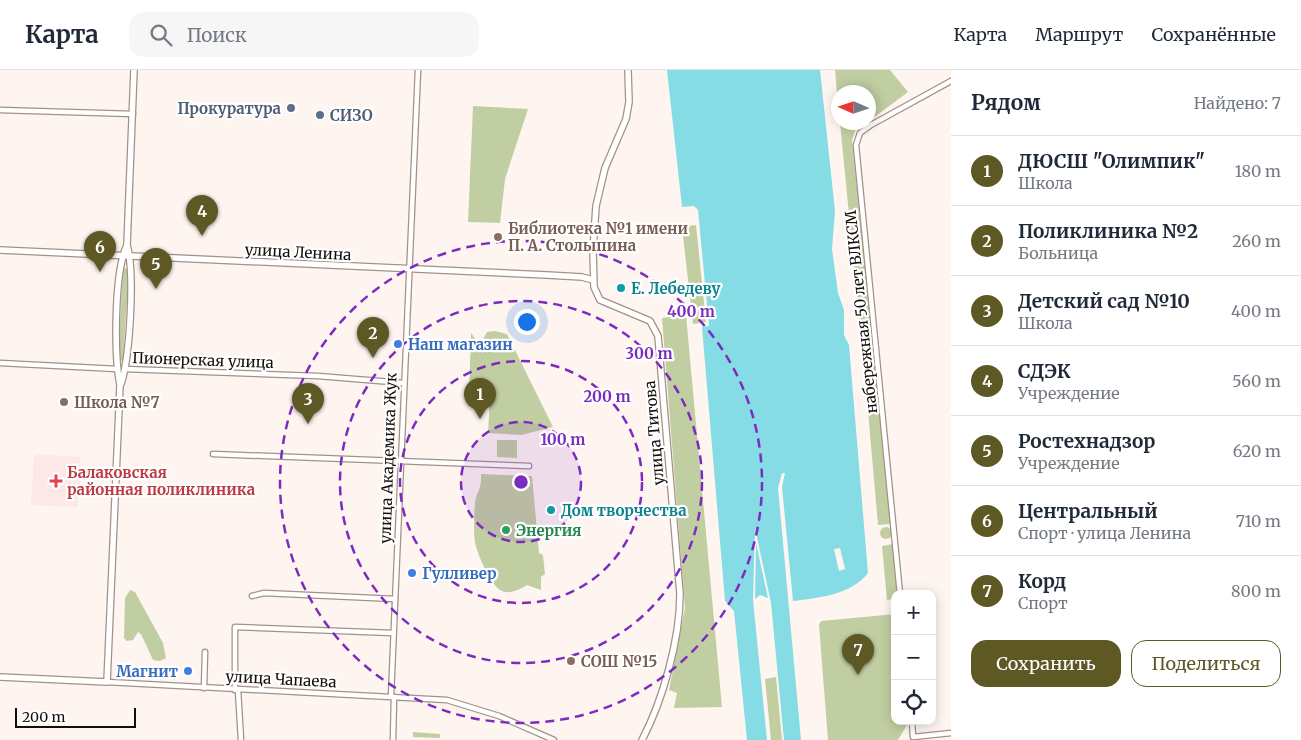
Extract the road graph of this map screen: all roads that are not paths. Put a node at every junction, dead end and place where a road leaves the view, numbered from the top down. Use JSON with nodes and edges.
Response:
{"nodes":[{"id":1,"x":134,"y":70,"type":"edge"},
{"id":2,"x":418,"y":70,"type":"edge"},
{"id":3,"x":628,"y":70,"type":"edge"},
{"id":4,"x":951,"y":81,"type":"edge"},
{"id":5,"x":0,"y":110,"type":"edge"},
{"id":6,"x":133,"y":114,"type":"junction"},
{"id":7,"x":127,"y":245,"type":"junction"},
{"id":8,"x":0,"y":250,"type":"edge"},
{"id":9,"x":122,"y":256,"type":"junction"},
{"id":10,"x":130,"y":256,"type":"junction"},
{"id":11,"x":409,"y":270,"type":"junction"},
{"id":12,"x":593,"y":280,"type":"junction"},
{"id":13,"x":0,"y":363,"type":"edge"},
{"id":14,"x":116,"y":369,"type":"junction"},
{"id":15,"x":125,"y":369,"type":"junction"},
{"id":16,"x":404,"y":383,"type":"junction"},
{"id":17,"x":120,"y":385,"type":"junction"},
{"id":18,"x":213,"y":454,"type":"dead end"},
{"id":19,"x":401,"y":460,"type":"junction"},
{"id":20,"x":529,"y":466,"type":"dead end"},
{"id":21,"x":900,"y":590,"type":"edge"},
{"id":22,"x":252,"y":596,"type":"dead end"},
{"id":23,"x":395,"y":599,"type":"junction"},
{"id":24,"x":393,"y":633,"type":"junction"},
{"id":25,"x":205,"y":652,"type":"dead end"},
{"id":26,"x":0,"y":677,"type":"edge"},
{"id":27,"x":107,"y":682,"type":"junction"},
{"id":28,"x":204,"y":688,"type":"junction"},
{"id":29,"x":236,"y":690,"type":"junction"},
{"id":30,"x":392,"y":696,"type":"junction"},
{"id":31,"x":912,"y":725,"type":"edge"},
{"id":32,"x":951,"y":733,"type":"edge"},
{"id":33,"x":911,"y":738,"type":"edge"},
{"id":34,"x":241,"y":740,"type":"edge"},
{"id":35,"x":393,"y":740,"type":"edge"},
{"id":36,"x":554,"y":740,"type":"edge"},
{"id":37,"x":642,"y":740,"type":"edge"}],
"edges":[{"from":1,"to":6,"type":"main road"},
{"from":2,"to":11,"type":"street","name":"улица Академика Жук"},
{"from":3,"to":12,"type":"main road","name":"улица Титова"},
{"from":4,"to":21,"type":"street","name":"набережная 50 лет ВЛКСМ"},
{"from":5,"to":6,"type":"street"},
{"from":6,"to":7,"type":"main road"},
{"from":7,"to":9,"type":"main road"},
{"from":7,"to":10,"type":"main road"},
{"from":8,"to":9,"type":"main road","name":"улица Ленина"},
{"from":9,"to":10,"type":"main road","name":"улица Ленина"},
{"from":9,"to":14,"type":"main road"},
{"from":10,"to":11,"type":"main road","name":"улица Ленина"},
{"from":10,"to":15,"type":"main road"},
{"from":11,"to":12,"type":"main road","name":"улица Ленина"},
{"from":11,"to":16,"type":"street","name":"улица Академика Жук"},
{"from":12,"to":37,"type":"main road","name":"улица Титова"},
{"from":13,"to":14,"type":"street","name":"Пионерская улица"},
{"from":14,"to":15,"type":"main road","name":"Пионерская улица"},
{"from":14,"to":17,"type":"main road"},
{"from":15,"to":16,"type":"street","name":"Пионерская улица"},
{"from":15,"to":17,"type":"main road"},
{"from":16,"to":19,"type":"street","name":"улица Академика Жук"},
{"from":17,"to":27,"type":"main road"},
{"from":18,"to":19,"type":"street"},
{"from":19,"to":20,"type":"street"},
{"from":19,"to":23,"type":"street","name":"улица Академика Жук"},
{"from":22,"to":23,"type":"street"},
{"from":23,"to":24,"type":"street","name":"улица Академика Жук"},
{"from":24,"to":29,"type":"street"},
{"from":24,"to":30,"type":"street","name":"улица Академика Жук"},
{"from":25,"to":28,"type":"street"},
{"from":26,"to":27,"type":"main road","name":"улица Чапаева"},
{"from":27,"to":28,"type":"street","name":"улица Чапаева"},
{"from":28,"to":29,"type":"street","name":"улица Чапаева"},
{"from":29,"to":30,"type":"street","name":"улица Чапаева"},
{"from":29,"to":34,"type":"street"},
{"from":30,"to":35,"type":"street","name":"улица Академика Жук"},
{"from":30,"to":36,"type":"street","name":"улица Чапаева"},
{"from":31,"to":33,"type":"street"},
{"from":32,"to":33,"type":"street"}]}
